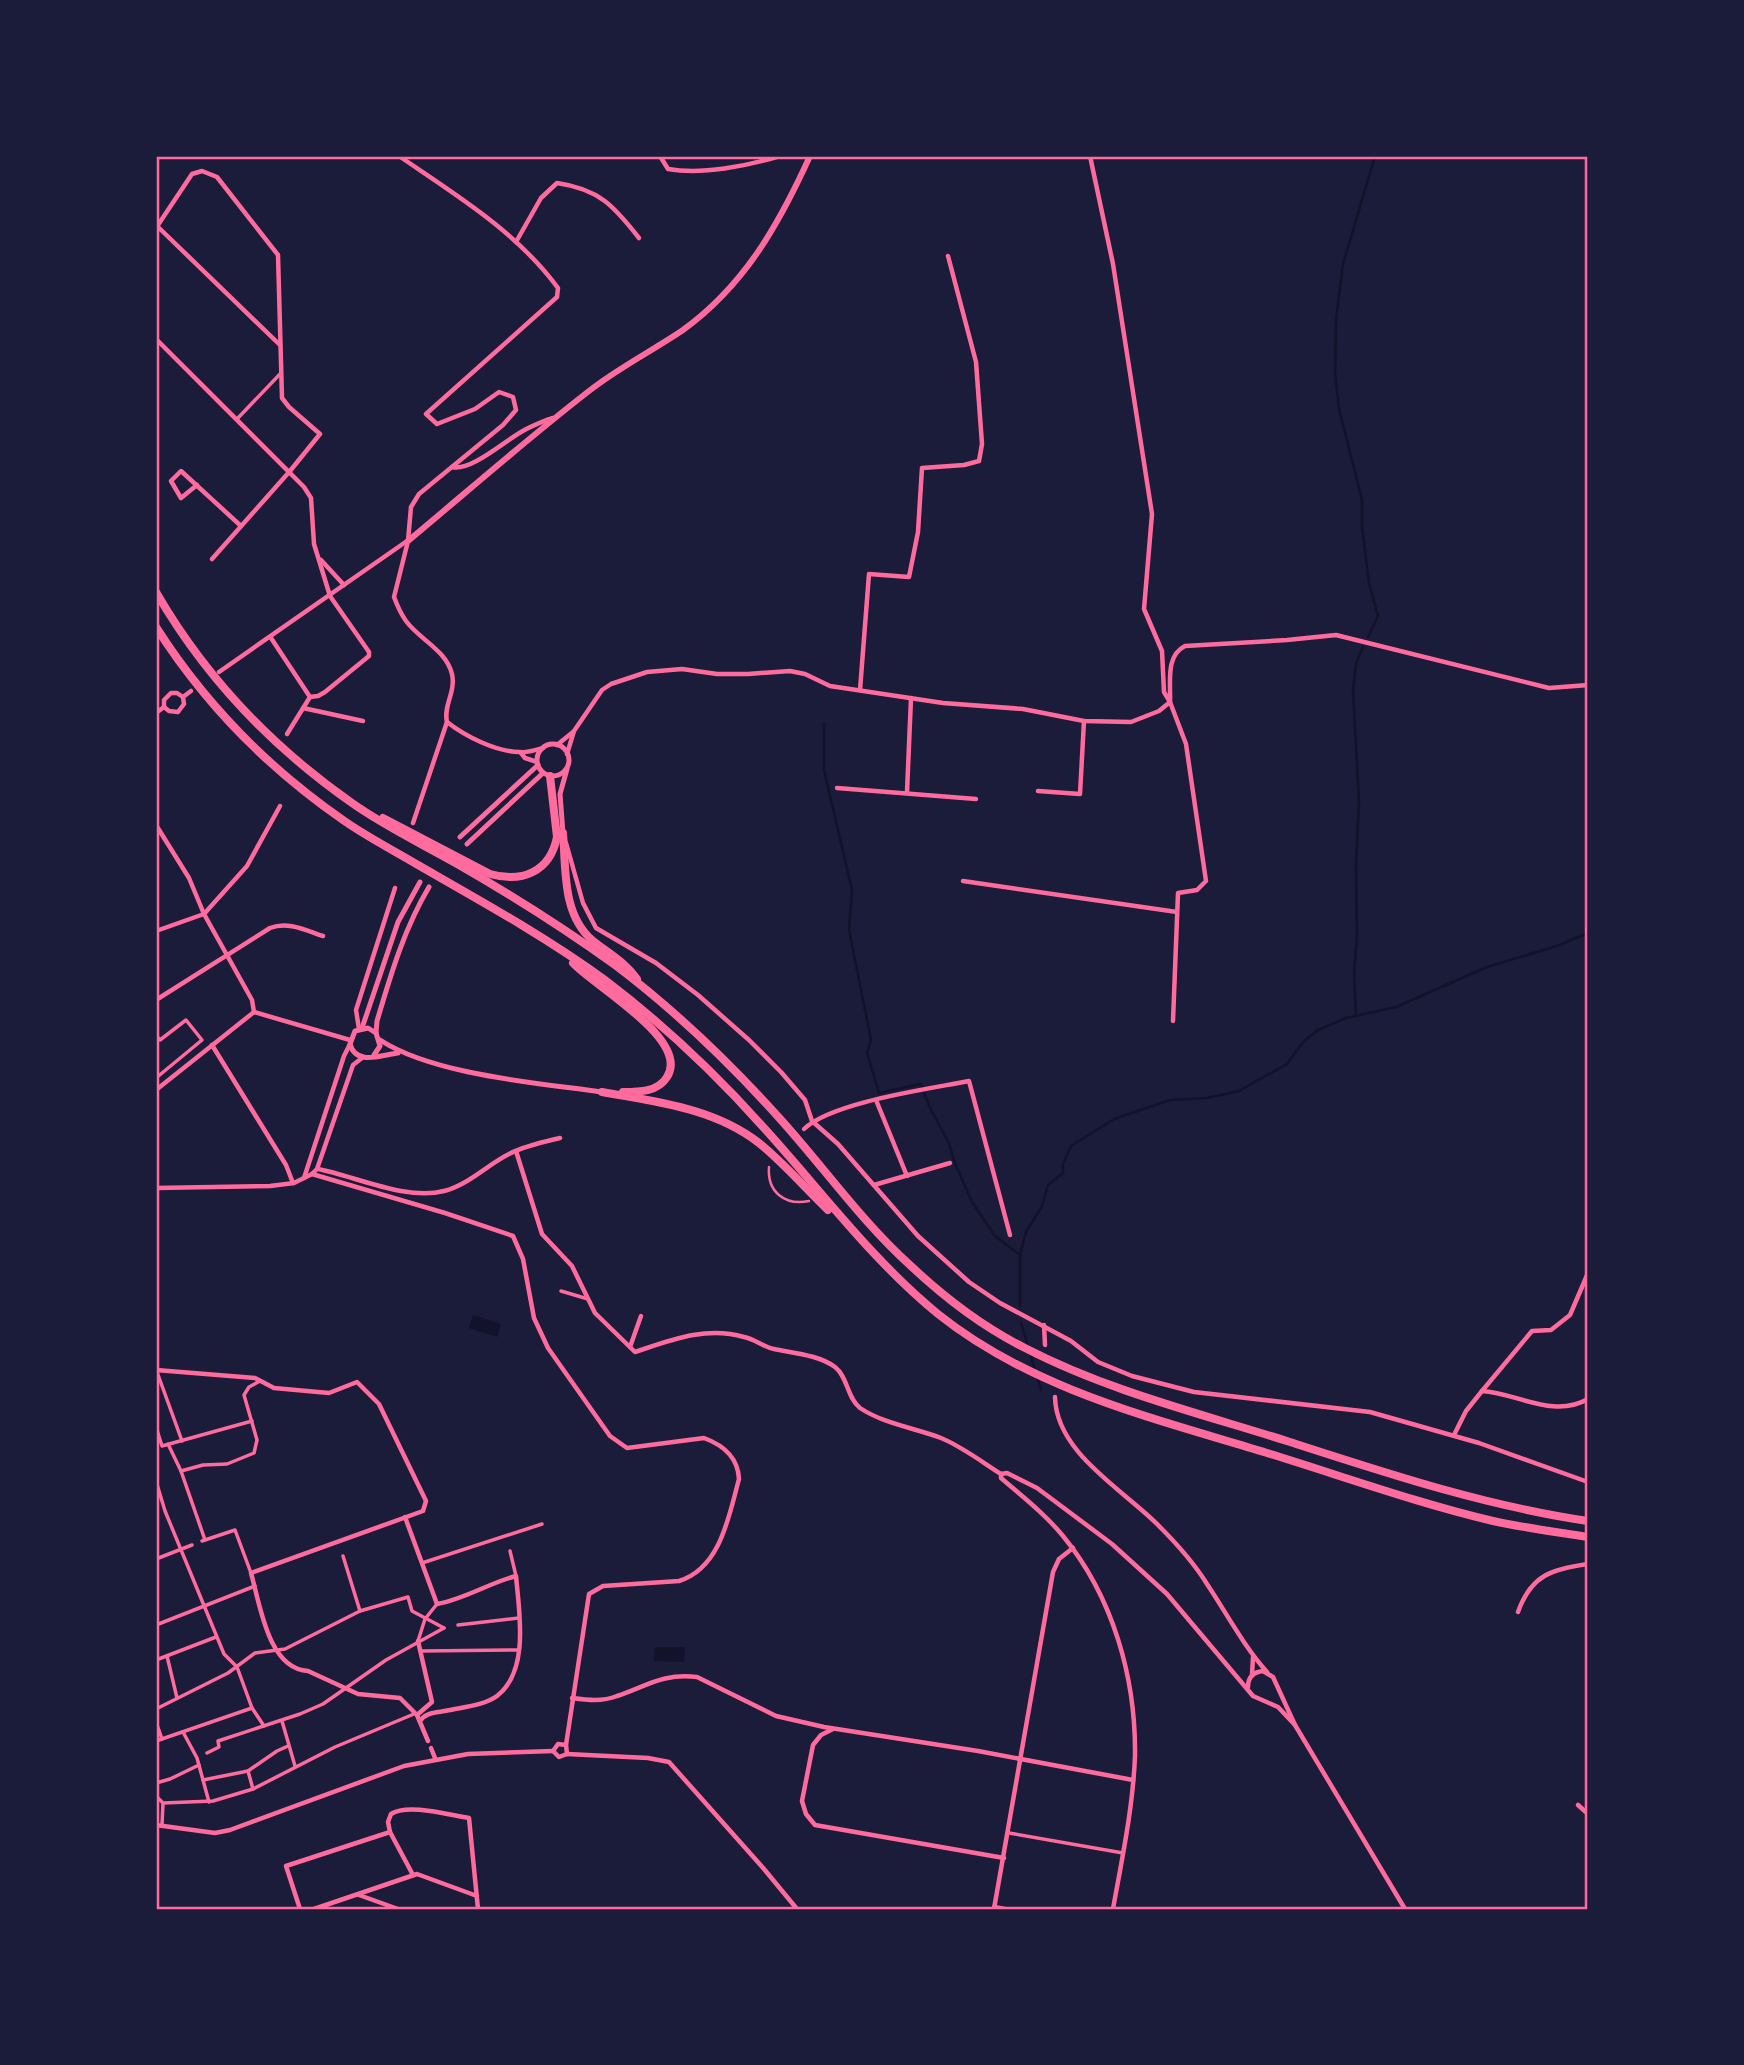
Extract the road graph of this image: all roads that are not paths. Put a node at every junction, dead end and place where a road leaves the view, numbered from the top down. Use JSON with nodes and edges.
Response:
{"nodes":[{"id":1,"x":399,"y":156,"type":"edge"},
{"id":2,"x":660,"y":156,"type":"edge"},
{"id":3,"x":780,"y":156,"type":"edge"},
{"id":4,"x":810,"y":156,"type":"edge"},
{"id":5,"x":1090,"y":156,"type":"edge"},
{"id":6,"x":156,"y":227,"type":"edge"},
{"id":7,"x":639,"y":238,"type":"dead end"},
{"id":8,"x":516,"y":242,"type":"junction"},
{"id":9,"x":948,"y":256,"type":"dead end"},
{"id":10,"x":156,"y":339,"type":"edge"},
{"id":11,"x":281,"y":346,"type":"junction"},
{"id":12,"x":281,"y":373,"type":"junction"},
{"id":13,"x":560,"y":415,"type":"junction"},
{"id":14,"x":237,"y":419,"type":"junction"},
{"id":15,"x":452,"y":467,"type":"junction"},
{"id":16,"x":290,"y":471,"type":"junction"},
{"id":17,"x":197,"y":485,"type":"junction"},
{"id":18,"x":241,"y":526,"type":"junction"},
{"id":19,"x":408,"y":541,"type":"junction"},
{"id":20,"x":320,"y":558,"type":"junction"},
{"id":21,"x":212,"y":559,"type":"dead end"},
{"id":22,"x":344,"y":585,"type":"junction"},
{"id":23,"x":156,"y":592,"type":"edge"},
{"id":24,"x":330,"y":596,"type":"junction"},
{"id":25,"x":156,"y":626,"type":"edge"},
{"id":26,"x":271,"y":638,"type":"junction"},
{"id":27,"x":219,"y":672,"type":"dead end"},
{"id":28,"x":1588,"y":685,"type":"edge"},
{"id":29,"x":860,"y":690,"type":"junction"},
{"id":30,"x":191,"y":691,"type":"dead end"},
{"id":31,"x":183,"y":697,"type":"junction"},
{"id":32,"x":310,"y":697,"type":"junction"},
{"id":33,"x":911,"y":698,"type":"junction"},
{"id":34,"x":1170,"y":702,"type":"junction"},
{"id":35,"x":164,"y":707,"type":"junction"},
{"id":36,"x":303,"y":708,"type":"junction"},
{"id":37,"x":156,"y":713,"type":"edge"},
{"id":38,"x":363,"y":721,"type":"dead end"},
{"id":39,"x":1084,"y":721,"type":"junction"},
{"id":40,"x":447,"y":722,"type":"junction"},
{"id":41,"x":574,"y":731,"type":"junction"},
{"id":42,"x":287,"y":734,"type":"dead end"},
{"id":43,"x":557,"y":745,"type":"junction"},
{"id":44,"x":543,"y":748,"type":"junction"},
{"id":45,"x":520,"y":752,"type":"junction"},
{"id":46,"x":568,"y":754,"type":"junction"},
{"id":47,"x":569,"y":762,"type":"junction"},
{"id":48,"x":538,"y":763,"type":"junction"},
{"id":49,"x":547,"y":774,"type":"junction"},
{"id":50,"x":837,"y":788,"type":"dead end"},
{"id":51,"x":1038,"y":791,"type":"dead end"},
{"id":52,"x":907,"y":792,"type":"junction"},
{"id":53,"x":976,"y":800,"type":"dead end"},
{"id":54,"x":355,"y":805,"type":"junction"},
{"id":55,"x":280,"y":806,"type":"dead end"},
{"id":56,"x":413,"y":823,"type":"dead end"},
{"id":57,"x":156,"y":825,"type":"edge"},
{"id":58,"x":563,"y":833,"type":"junction"},
{"id":59,"x":460,"y":837,"type":"dead end"},
{"id":60,"x":467,"y":844,"type":"dead end"},
{"id":61,"x":963,"y":881,"type":"dead end"},
{"id":62,"x":420,"y":882,"type":"dead end"},
{"id":63,"x":429,"y":887,"type":"dead end"},
{"id":64,"x":395,"y":888,"type":"dead end"},
{"id":65,"x":1177,"y":912,"type":"junction"},
{"id":66,"x":204,"y":914,"type":"junction"},
{"id":67,"x":156,"y":930,"type":"edge"},
{"id":68,"x":323,"y":936,"type":"dead end"},
{"id":69,"x":228,"y":954,"type":"junction"},
{"id":70,"x":564,"y":954,"type":"junction"},
{"id":71,"x":643,"y":987,"type":"junction"},
{"id":72,"x":156,"y":1000,"type":"edge"},
{"id":73,"x":254,"y":1012,"type":"junction"},
{"id":74,"x":1173,"y":1021,"type":"dead end"},
{"id":75,"x":361,"y":1029,"type":"junction"},
{"id":76,"x":376,"y":1033,"type":"junction"},
{"id":77,"x":156,"y":1035,"type":"edge"},
{"id":78,"x":380,"y":1040,"type":"junction"},
{"id":79,"x":350,"y":1042,"type":"junction"},
{"id":80,"x":212,"y":1045,"type":"junction"},
{"id":81,"x":399,"y":1052,"type":"junction"},
{"id":82,"x":374,"y":1055,"type":"junction"},
{"id":83,"x":362,"y":1058,"type":"junction"},
{"id":84,"x":156,"y":1078,"type":"edge"},
{"id":85,"x":156,"y":1090,"type":"edge"},
{"id":86,"x":602,"y":1092,"type":"junction"},
{"id":87,"x":876,"y":1100,"type":"junction"},
{"id":88,"x":812,"y":1121,"type":"junction"},
{"id":89,"x":804,"y":1129,"type":"dead end"},
{"id":90,"x":560,"y":1138,"type":"dead end"},
{"id":91,"x":516,"y":1150,"type":"junction"},
{"id":92,"x":950,"y":1163,"type":"dead end"},
{"id":93,"x":769,"y":1167,"type":"dead end"},
{"id":94,"x":317,"y":1169,"type":"junction"},
{"id":95,"x":312,"y":1174,"type":"junction"},
{"id":96,"x":907,"y":1176,"type":"junction"},
{"id":97,"x":304,"y":1178,"type":"junction"},
{"id":98,"x":293,"y":1183,"type":"junction"},
{"id":99,"x":874,"y":1185,"type":"junction"},
{"id":100,"x":156,"y":1188,"type":"edge"},
{"id":101,"x":809,"y":1200,"type":"dead end"},
{"id":102,"x":1010,"y":1235,"type":"dead end"},
{"id":103,"x":861,"y":1241,"type":"junction"},
{"id":104,"x":1588,"y":1273,"type":"edge"},
{"id":105,"x":561,"y":1291,"type":"dead end"},
{"id":106,"x":588,"y":1299,"type":"junction"},
{"id":107,"x":641,"y":1316,"type":"dead end"},
{"id":108,"x":1044,"y":1325,"type":"junction"},
{"id":109,"x":1045,"y":1345,"type":"dead end"},
{"id":110,"x":630,"y":1347,"type":"junction"},
{"id":111,"x":157,"y":1371,"type":"edge"},
{"id":112,"x":260,"y":1381,"type":"junction"},
{"id":113,"x":1482,"y":1391,"type":"junction"},
{"id":114,"x":1055,"y":1397,"type":"dead end"},
{"id":115,"x":1588,"y":1399,"type":"edge"},
{"id":116,"x":252,"y":1421,"type":"junction"},
{"id":117,"x":156,"y":1427,"type":"edge"},
{"id":118,"x":1454,"y":1435,"type":"junction"},
{"id":119,"x":182,"y":1441,"type":"junction"},
{"id":120,"x":168,"y":1444,"type":"junction"},
{"id":121,"x":181,"y":1471,"type":"junction"},
{"id":122,"x":1001,"y":1474,"type":"junction"},
{"id":123,"x":156,"y":1482,"type":"edge"},
{"id":124,"x":1588,"y":1482,"type":"edge"},
{"id":125,"x":405,"y":1517,"type":"junction"},
{"id":126,"x":1588,"y":1521,"type":"edge"},
{"id":127,"x":541,"y":1524,"type":"dead end"},
{"id":128,"x":1588,"y":1537,"type":"edge"},
{"id":129,"x":192,"y":1545,"type":"dead end"},
{"id":130,"x":1073,"y":1548,"type":"junction"},
{"id":131,"x":182,"y":1550,"type":"junction"},
{"id":132,"x":510,"y":1551,"type":"dead end"},
{"id":133,"x":343,"y":1556,"type":"dead end"},
{"id":134,"x":156,"y":1559,"type":"edge"},
{"id":135,"x":422,"y":1563,"type":"junction"},
{"id":136,"x":1588,"y":1564,"type":"edge"},
{"id":137,"x":251,"y":1573,"type":"junction"},
{"id":138,"x":516,"y":1576,"type":"junction"},
{"id":139,"x":255,"y":1586,"type":"junction"},
{"id":140,"x":437,"y":1604,"type":"junction"},
{"id":141,"x":205,"y":1607,"type":"junction"},
{"id":142,"x":359,"y":1611,"type":"junction"},
{"id":143,"x":1518,"y":1612,"type":"dead end"},
{"id":144,"x":520,"y":1618,"type":"junction"},
{"id":145,"x":425,"y":1619,"type":"junction"},
{"id":146,"x":156,"y":1625,"type":"edge"},
{"id":147,"x":458,"y":1625,"type":"dead end"},
{"id":148,"x":216,"y":1636,"type":"junction"},
{"id":149,"x":418,"y":1641,"type":"junction"},
{"id":150,"x":274,"y":1650,"type":"junction"},
{"id":151,"x":519,"y":1650,"type":"junction"},
{"id":152,"x":421,"y":1651,"type":"junction"},
{"id":153,"x":167,"y":1656,"type":"junction"},
{"id":154,"x":1253,"y":1656,"type":"junction"},
{"id":155,"x":156,"y":1660,"type":"edge"},
{"id":156,"x":237,"y":1667,"type":"junction"},
{"id":157,"x":1267,"y":1672,"type":"junction"},
{"id":158,"x":1235,"y":1673,"type":"junction"},
{"id":159,"x":1251,"y":1677,"type":"junction"},
{"id":160,"x":1276,"y":1684,"type":"junction"},
{"id":161,"x":1248,"y":1688,"type":"junction"},
{"id":162,"x":345,"y":1690,"type":"junction"},
{"id":163,"x":572,"y":1698,"type":"junction"},
{"id":164,"x":178,"y":1699,"type":"junction"},
{"id":165,"x":1265,"y":1699,"type":"junction"},
{"id":166,"x":252,"y":1708,"type":"junction"},
{"id":167,"x":156,"y":1709,"type":"edge"},
{"id":168,"x":417,"y":1716,"type":"junction"},
{"id":169,"x":282,"y":1720,"type":"junction"},
{"id":170,"x":156,"y":1722,"type":"edge"},
{"id":171,"x":1294,"y":1725,"type":"junction"},
{"id":172,"x":264,"y":1726,"type":"junction"},
{"id":173,"x":835,"y":1729,"type":"junction"},
{"id":174,"x":183,"y":1732,"type":"junction"},
{"id":175,"x":162,"y":1739,"type":"junction"},
{"id":176,"x":156,"y":1741,"type":"edge"},
{"id":177,"x":428,"y":1741,"type":"dead end"},
{"id":178,"x":566,"y":1745,"type":"junction"},
{"id":179,"x":288,"y":1746,"type":"junction"},
{"id":180,"x":431,"y":1748,"type":"dead end"},
{"id":181,"x":553,"y":1751,"type":"junction"},
{"id":182,"x":206,"y":1753,"type":"dead end"},
{"id":183,"x":567,"y":1754,"type":"junction"},
{"id":184,"x":435,"y":1758,"type":"junction"},
{"id":185,"x":1022,"y":1759,"type":"junction"},
{"id":186,"x":198,"y":1765,"type":"junction"},
{"id":187,"x":295,"y":1766,"type":"junction"},
{"id":188,"x":248,"y":1771,"type":"junction"},
{"id":189,"x":203,"y":1780,"type":"junction"},
{"id":190,"x":1133,"y":1780,"type":"junction"},
{"id":191,"x":156,"y":1783,"type":"edge"},
{"id":192,"x":253,"y":1789,"type":"junction"},
{"id":193,"x":156,"y":1796,"type":"edge"},
{"id":194,"x":209,"y":1802,"type":"junction"},
{"id":195,"x":163,"y":1803,"type":"junction"},
{"id":196,"x":1578,"y":1805,"type":"dead end"},
{"id":197,"x":1588,"y":1814,"type":"edge"},
{"id":198,"x":159,"y":1826,"type":"edge"},
{"id":199,"x":390,"y":1832,"type":"junction"},
{"id":200,"x":1009,"y":1833,"type":"junction"},
{"id":201,"x":1123,"y":1853,"type":"junction"},
{"id":202,"x":1004,"y":1858,"type":"junction"},
{"id":203,"x":413,"y":1875,"type":"junction"},
{"id":204,"x":359,"y":1895,"type":"junction"},
{"id":205,"x":477,"y":1896,"type":"junction"},
{"id":206,"x":994,"y":1908,"type":"edge"},
{"id":207,"x":300,"y":1909,"type":"edge"},
{"id":208,"x":314,"y":1909,"type":"edge"},
{"id":209,"x":398,"y":1909,"type":"edge"},
{"id":210,"x":478,"y":1909,"type":"edge"},
{"id":211,"x":797,"y":1909,"type":"edge"},
{"id":212,"x":1005,"y":1909,"type":"edge"},
{"id":213,"x":1113,"y":1909,"type":"edge"},
{"id":214,"x":1405,"y":1909,"type":"edge"}],
"edges":[{"from":1,"to":8,"type":"street"},
{"from":2,"to":3,"type":"street"},
{"from":4,"to":13,"type":"main road"},
{"from":5,"to":34,"type":"street"},
{"from":6,"to":11,"type":"street"},
{"from":6,"to":11,"type":"street"},
{"from":7,"to":8,"type":"street"},
{"from":8,"to":15,"type":"street"},
{"from":9,"to":29,"type":"street"},
{"from":10,"to":14,"type":"street"},
{"from":11,"to":12,"type":"street"},
{"from":12,"to":14,"type":"street"},
{"from":12,"to":16,"type":"street"},
{"from":13,"to":15,"type":"street"},
{"from":13,"to":19,"type":"main road"},
{"from":14,"to":16,"type":"street"},
{"from":15,"to":19,"type":"street"},
{"from":16,"to":18,"type":"street"},
{"from":16,"to":20,"type":"street"},
{"from":17,"to":17,"type":"street"},
{"from":17,"to":18,"type":"street"},
{"from":18,"to":21,"type":"street"},
{"from":19,"to":22,"type":"street"},
{"from":19,"to":40,"type":"street"},
{"from":20,"to":22,"type":"street"},
{"from":20,"to":24,"type":"street"},
{"from":22,"to":24,"type":"street"},
{"from":23,"to":54,"type":"highway"},
{"from":24,"to":26,"type":"street"},
{"from":24,"to":32,"type":"street"},
{"from":25,"to":70,"type":"highway"},
{"from":26,"to":27,"type":"street"},
{"from":26,"to":32,"type":"street"},
{"from":28,"to":34,"type":"street"},
{"from":29,"to":33,"type":"street"},
{"from":29,"to":41,"type":"street"},
{"from":30,"to":31,"type":"street"},
{"from":31,"to":35,"type":"street"},
{"from":31,"to":35,"type":"street"},
{"from":32,"to":36,"type":"street"},
{"from":33,"to":39,"type":"street"},
{"from":33,"to":52,"type":"street"},
{"from":34,"to":39,"type":"street"},
{"from":34,"to":65,"type":"street"},
{"from":35,"to":37,"type":"street"},
{"from":36,"to":38,"type":"street"},
{"from":36,"to":42,"type":"street"},
{"from":39,"to":51,"type":"street"},
{"from":40,"to":45,"type":"street"},
{"from":40,"to":56,"type":"street"},
{"from":41,"to":43,"type":"street"},
{"from":41,"to":46,"type":"street"},
{"from":43,"to":44,"type":"street"},
{"from":43,"to":46,"type":"street"},
{"from":44,"to":45,"type":"street"},
{"from":44,"to":48,"type":"street"},
{"from":45,"to":48,"type":"street"},
{"from":46,"to":47,"type":"street"},
{"from":47,"to":49,"type":"street"},
{"from":47,"to":58,"type":"street"},
{"from":48,"to":49,"type":"street"},
{"from":48,"to":59,"type":"street"},
{"from":49,"to":54,"type":"highway"},
{"from":49,"to":60,"type":"street"},
{"from":50,"to":52,"type":"street"},
{"from":52,"to":53,"type":"street"},
{"from":54,"to":71,"type":"highway"},
{"from":55,"to":66,"type":"street"},
{"from":57,"to":66,"type":"street"},
{"from":58,"to":71,"type":"highway"},
{"from":58,"to":88,"type":"street"},
{"from":61,"to":65,"type":"street"},
{"from":62,"to":75,"type":"street"},
{"from":63,"to":76,"type":"street"},
{"from":64,"to":75,"type":"street"},
{"from":65,"to":74,"type":"street"},
{"from":66,"to":67,"type":"street"},
{"from":66,"to":69,"type":"street"},
{"from":68,"to":69,"type":"street"},
{"from":69,"to":72,"type":"street"},
{"from":69,"to":73,"type":"street"},
{"from":70,"to":86,"type":"highway"},
{"from":70,"to":103,"type":"highway"},
{"from":71,"to":126,"type":"highway"},
{"from":73,"to":79,"type":"street"},
{"from":73,"to":80,"type":"street"},
{"from":75,"to":76,"type":"street"},
{"from":75,"to":79,"type":"street"},
{"from":76,"to":78,"type":"street"},
{"from":77,"to":84,"type":"street"},
{"from":78,"to":81,"type":"street"},
{"from":78,"to":82,"type":"street"},
{"from":79,"to":83,"type":"street"},
{"from":79,"to":97,"type":"street"},
{"from":80,"to":85,"type":"street"},
{"from":80,"to":98,"type":"street"},
{"from":81,"to":82,"type":"street"},
{"from":81,"to":86,"type":"street"},
{"from":82,"to":83,"type":"street"},
{"from":83,"to":94,"type":"street"},
{"from":86,"to":103,"type":"highway"},
{"from":87,"to":88,"type":"street"},
{"from":87,"to":96,"type":"street"},
{"from":87,"to":102,"type":"street"},
{"from":88,"to":89,"type":"street"},
{"from":88,"to":99,"type":"street"},
{"from":90,"to":91,"type":"street"},
{"from":91,"to":94,"type":"street"},
{"from":91,"to":106,"type":"street"},
{"from":92,"to":96,"type":"street"},
{"from":93,"to":101,"type":"lane"},
{"from":94,"to":95,"type":"street"},
{"from":95,"to":97,"type":"street"},
{"from":95,"to":163,"type":"street"},
{"from":96,"to":99,"type":"street"},
{"from":97,"to":98,"type":"street"},
{"from":98,"to":100,"type":"street"},
{"from":99,"to":108,"type":"street"},
{"from":103,"to":128,"type":"highway"},
{"from":104,"to":113,"type":"street"},
{"from":105,"to":106,"type":"street"},
{"from":106,"to":110,"type":"street"},
{"from":107,"to":110,"type":"street"},
{"from":108,"to":109,"type":"street"},
{"from":108,"to":118,"type":"street"},
{"from":110,"to":122,"type":"street"},
{"from":111,"to":112,"type":"street"},
{"from":111,"to":119,"type":"street"},
{"from":112,"to":116,"type":"street"},
{"from":112,"to":125,"type":"street"},
{"from":113,"to":115,"type":"street"},
{"from":113,"to":118,"type":"street"},
{"from":114,"to":154,"type":"street"},
{"from":116,"to":119,"type":"street"},
{"from":116,"to":121,"type":"street"},
{"from":117,"to":120,"type":"street"},
{"from":118,"to":124,"type":"street"},
{"from":119,"to":120,"type":"street"},
{"from":120,"to":121,"type":"street"},
{"from":121,"to":137,"type":"street"},
{"from":122,"to":130,"type":"street"},
{"from":122,"to":158,"type":"street"},
{"from":123,"to":131,"type":"street"},
{"from":125,"to":135,"type":"street"},
{"from":125,"to":137,"type":"street"},
{"from":127,"to":135,"type":"street"},
{"from":129,"to":131,"type":"street"},
{"from":130,"to":185,"type":"street"},
{"from":130,"to":190,"type":"street"},
{"from":131,"to":134,"type":"street"},
{"from":131,"to":141,"type":"street"},
{"from":132,"to":138,"type":"street"},
{"from":133,"to":142,"type":"street"},
{"from":135,"to":140,"type":"street"},
{"from":136,"to":143,"type":"street"},
{"from":137,"to":139,"type":"street"},
{"from":138,"to":140,"type":"street"},
{"from":138,"to":144,"type":"street"},
{"from":139,"to":141,"type":"street"},
{"from":139,"to":150,"type":"street"},
{"from":140,"to":145,"type":"street"},
{"from":141,"to":146,"type":"street"},
{"from":141,"to":148,"type":"street"},
{"from":142,"to":145,"type":"street"},
{"from":142,"to":150,"type":"street"},
{"from":144,"to":147,"type":"street"},
{"from":144,"to":151,"type":"street"},
{"from":145,"to":149,"type":"street"},
{"from":145,"to":149,"type":"street"},
{"from":148,"to":153,"type":"street"},
{"from":148,"to":156,"type":"street"},
{"from":149,"to":152,"type":"street"},
{"from":149,"to":162,"type":"street"},
{"from":150,"to":156,"type":"street"},
{"from":150,"to":162,"type":"street"},
{"from":151,"to":152,"type":"street"},
{"from":151,"to":168,"type":"street"},
{"from":152,"to":168,"type":"street"},
{"from":153,"to":155,"type":"street"},
{"from":153,"to":164,"type":"street"},
{"from":154,"to":157,"type":"street"},
{"from":154,"to":159,"type":"street"},
{"from":156,"to":164,"type":"street"},
{"from":156,"to":166,"type":"street"},
{"from":157,"to":159,"type":"street"},
{"from":157,"to":160,"type":"street"},
{"from":158,"to":159,"type":"street"},
{"from":158,"to":161,"type":"street"},
{"from":159,"to":161,"type":"street"},
{"from":160,"to":165,"type":"street"},
{"from":160,"to":171,"type":"street"},
{"from":161,"to":165,"type":"street"},
{"from":162,"to":168,"type":"street"},
{"from":162,"to":169,"type":"street"},
{"from":163,"to":173,"type":"street"},
{"from":163,"to":178,"type":"street"},
{"from":164,"to":167,"type":"street"},
{"from":165,"to":171,"type":"street"},
{"from":166,"to":172,"type":"street"},
{"from":166,"to":174,"type":"street"},
{"from":168,"to":177,"type":"street"},
{"from":168,"to":187,"type":"street"},
{"from":169,"to":172,"type":"street"},
{"from":169,"to":179,"type":"street"},
{"from":170,"to":175,"type":"street"},
{"from":171,"to":214,"type":"street"},
{"from":172,"to":182,"type":"street"},
{"from":173,"to":185,"type":"street"},
{"from":173,"to":202,"type":"street"},
{"from":174,"to":175,"type":"street"},
{"from":174,"to":186,"type":"street"},
{"from":175,"to":176,"type":"street"},
{"from":178,"to":181,"type":"street"},
{"from":178,"to":183,"type":"street"},
{"from":179,"to":187,"type":"street"},
{"from":179,"to":188,"type":"street"},
{"from":180,"to":184,"type":"street"},
{"from":181,"to":183,"type":"street"},
{"from":181,"to":184,"type":"street"},
{"from":183,"to":211,"type":"street"},
{"from":184,"to":198,"type":"street"},
{"from":185,"to":190,"type":"street"},
{"from":185,"to":200,"type":"street"},
{"from":186,"to":189,"type":"street"},
{"from":186,"to":191,"type":"street"},
{"from":187,"to":192,"type":"street"},
{"from":188,"to":189,"type":"street"},
{"from":188,"to":192,"type":"street"},
{"from":189,"to":194,"type":"street"},
{"from":190,"to":201,"type":"street"},
{"from":192,"to":194,"type":"street"},
{"from":193,"to":195,"type":"street"},
{"from":194,"to":195,"type":"street"},
{"from":195,"to":198,"type":"street"},
{"from":196,"to":197,"type":"street"},
{"from":199,"to":203,"type":"street"},
{"from":199,"to":205,"type":"street"},
{"from":199,"to":207,"type":"street"},
{"from":200,"to":201,"type":"street"},
{"from":200,"to":202,"type":"street"},
{"from":201,"to":213,"type":"street"},
{"from":202,"to":206,"type":"street"},
{"from":203,"to":204,"type":"street"},
{"from":203,"to":205,"type":"street"},
{"from":204,"to":208,"type":"street"},
{"from":204,"to":209,"type":"street"},
{"from":205,"to":210,"type":"street"},
{"from":206,"to":212,"type":"street"}]}
